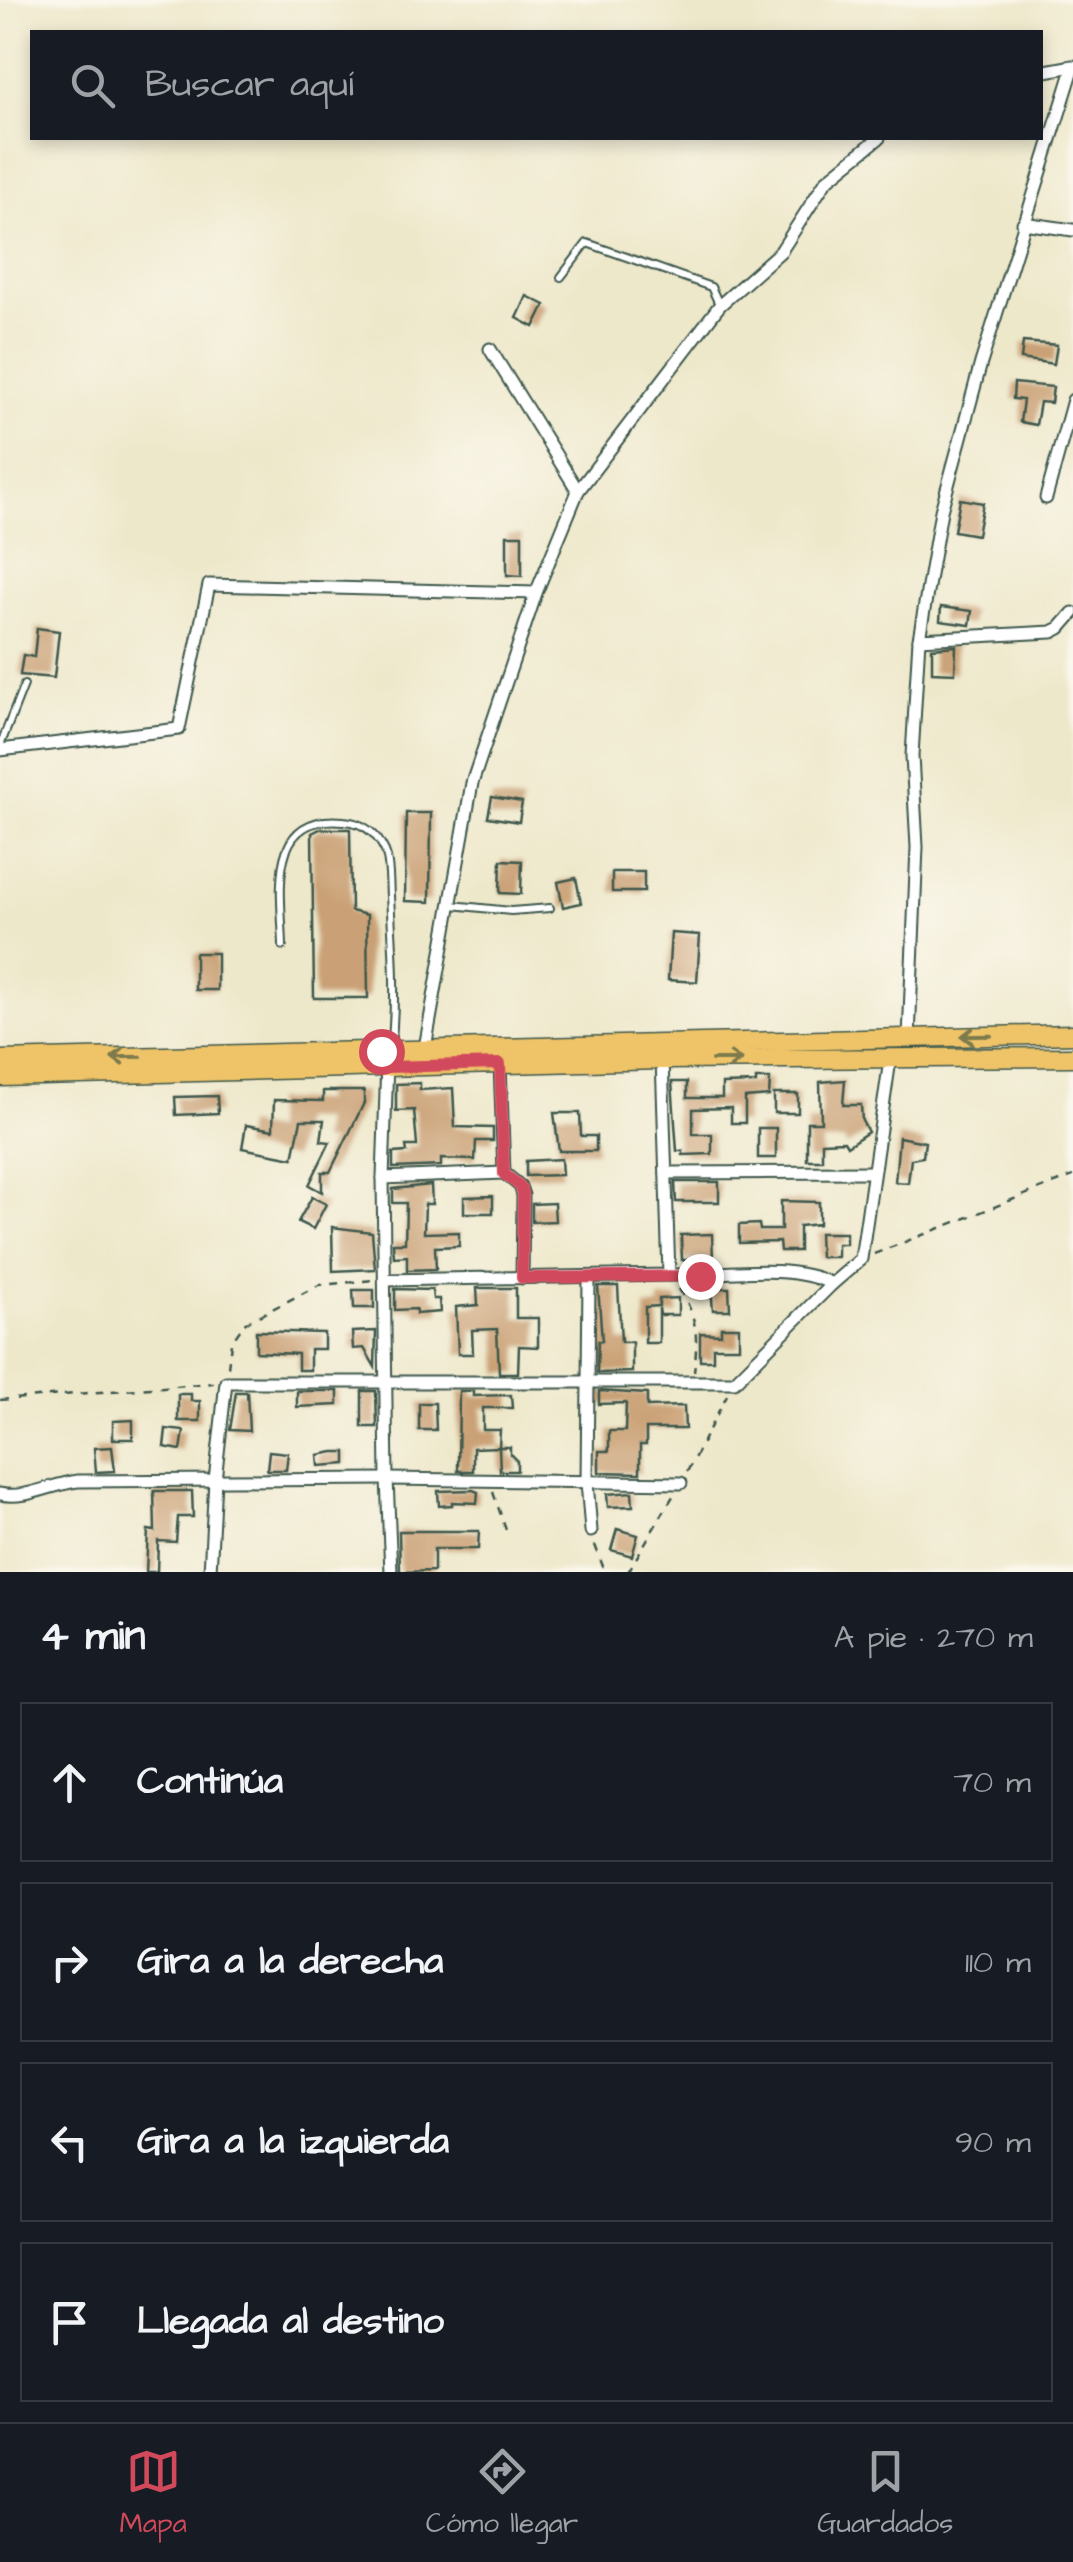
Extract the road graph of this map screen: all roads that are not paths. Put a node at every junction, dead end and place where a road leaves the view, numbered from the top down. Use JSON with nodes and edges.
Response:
{"nodes":[{"id":1,"x":1073,"y":68,"type":"edge"},
{"id":2,"x":1043,"y":72,"type":"edge"},
{"id":3,"x":877,"y":140,"type":"edge"},
{"id":4,"x":1024,"y":223,"type":"junction"},
{"id":5,"x":1073,"y":230,"type":"edge"},
{"id":6,"x":560,"y":277,"type":"dead end"},
{"id":7,"x":720,"y":305,"type":"junction"},
{"id":8,"x":490,"y":350,"type":"dead end"},
{"id":9,"x":1073,"y":400,"type":"edge"},
{"id":10,"x":578,"y":491,"type":"junction"},
{"id":11,"x":1046,"y":498,"type":"dead end"},
{"id":12,"x":536,"y":593,"type":"junction"},
{"id":13,"x":1073,"y":613,"type":"edge"},
{"id":14,"x":920,"y":639,"type":"junction"},
{"id":15,"x":24,"y":685,"type":"dead end"},
{"id":16,"x":0,"y":748,"type":"edge"},
{"id":17,"x":450,"y":904,"type":"junction"},
{"id":18,"x":550,"y":908,"type":"dead end"},
{"id":19,"x":282,"y":946,"type":"dead end"},
{"id":20,"x":1073,"y":1034,"type":"edge"},
{"id":21,"x":1027,"y":1036,"type":"junction"},
{"id":22,"x":909,"y":1038,"type":"junction"},
{"id":23,"x":425,"y":1048,"type":"junction"},
{"id":24,"x":662,"y":1052,"type":"junction"},
{"id":25,"x":1073,"y":1057,"type":"edge"},
{"id":26,"x":388,"y":1058,"type":"junction"},
{"id":27,"x":1026,"y":1058,"type":"junction"},
{"id":28,"x":0,"y":1060,"type":"edge"},
{"id":29,"x":890,"y":1060,"type":"junction"},
{"id":30,"x":500,"y":1064,"type":"junction"},
{"id":31,"x":0,"y":1077,"type":"edge"},
{"id":32,"x":872,"y":1172,"type":"junction"},
{"id":33,"x":666,"y":1173,"type":"junction"},
{"id":34,"x":504,"y":1174,"type":"junction"},
{"id":35,"x":383,"y":1178,"type":"junction"},
{"id":36,"x":670,"y":1276,"type":"junction"},
{"id":37,"x":589,"y":1277,"type":"junction"},
{"id":38,"x":522,"y":1278,"type":"junction"},
{"id":39,"x":386,"y":1280,"type":"junction"},
{"id":40,"x":832,"y":1284,"type":"junction"},
{"id":41,"x":588,"y":1380,"type":"junction"},
{"id":42,"x":386,"y":1381,"type":"junction"},
{"id":43,"x":215,"y":1480,"type":"junction"},
{"id":44,"x":387,"y":1480,"type":"junction"},
{"id":45,"x":587,"y":1482,"type":"junction"},
{"id":46,"x":681,"y":1484,"type":"road end"},
{"id":47,"x":0,"y":1494,"type":"edge"},
{"id":48,"x":591,"y":1531,"type":"road end"},
{"id":49,"x":210,"y":1572,"type":"edge"},
{"id":50,"x":392,"y":1572,"type":"edge"}],
"edges":[{"from":1,"to":2,"type":"street"},
{"from":1,"to":4,"type":"street"},
{"from":3,"to":7,"type":"street"},
{"from":4,"to":5,"type":"street"},
{"from":4,"to":14,"type":"street"},
{"from":6,"to":7,"type":"lane"},
{"from":7,"to":10,"type":"street"},
{"from":8,"to":10,"type":"street"},
{"from":9,"to":11,"type":"street"},
{"from":10,"to":12,"type":"street"},
{"from":12,"to":16,"type":"street"},
{"from":12,"to":17,"type":"street"},
{"from":13,"to":14,"type":"street"},
{"from":14,"to":22,"type":"street"},
{"from":15,"to":16,"type":"lane"},
{"from":17,"to":18,"type":"lane"},
{"from":17,"to":23,"type":"street"},
{"from":19,"to":26,"type":"lane"},
{"from":20,"to":21,"type":"main road"},
{"from":21,"to":22,"type":"main road","one_way":true},
{"from":21,"to":27,"type":"main road"},
{"from":22,"to":24,"type":"main road"},
{"from":23,"to":24,"type":"main road"},
{"from":23,"to":26,"type":"main road"},
{"from":24,"to":29,"type":"main road","one_way":true},
{"from":24,"to":30,"type":"main road"},
{"from":24,"to":33,"type":"street"},
{"from":25,"to":27,"type":"main road"},
{"from":26,"to":28,"type":"main road","one_way":true},
{"from":26,"to":30,"type":"main road"},
{"from":26,"to":31,"type":"main road"},
{"from":26,"to":35,"type":"street"},
{"from":27,"to":29,"type":"main road"},
{"from":29,"to":32,"type":"street"},
{"from":30,"to":34,"type":"street"},
{"from":32,"to":33,"type":"street"},
{"from":32,"to":40,"type":"street"},
{"from":33,"to":36,"type":"street"},
{"from":34,"to":35,"type":"street"},
{"from":34,"to":38,"type":"street"},
{"from":35,"to":39,"type":"street"},
{"from":36,"to":37,"type":"street"},
{"from":36,"to":40,"type":"street"},
{"from":37,"to":38,"type":"street"},
{"from":37,"to":41,"type":"street"},
{"from":38,"to":39,"type":"street"},
{"from":39,"to":42,"type":"street"},
{"from":40,"to":41,"type":"street"},
{"from":41,"to":42,"type":"street"},
{"from":41,"to":45,"type":"street"},
{"from":42,"to":43,"type":"street"},
{"from":42,"to":44,"type":"street"},
{"from":43,"to":44,"type":"street"},
{"from":43,"to":47,"type":"street"},
{"from":43,"to":49,"type":"street"},
{"from":44,"to":45,"type":"street"},
{"from":44,"to":50,"type":"street"},
{"from":45,"to":46,"type":"street"},
{"from":45,"to":48,"type":"street"}]}
